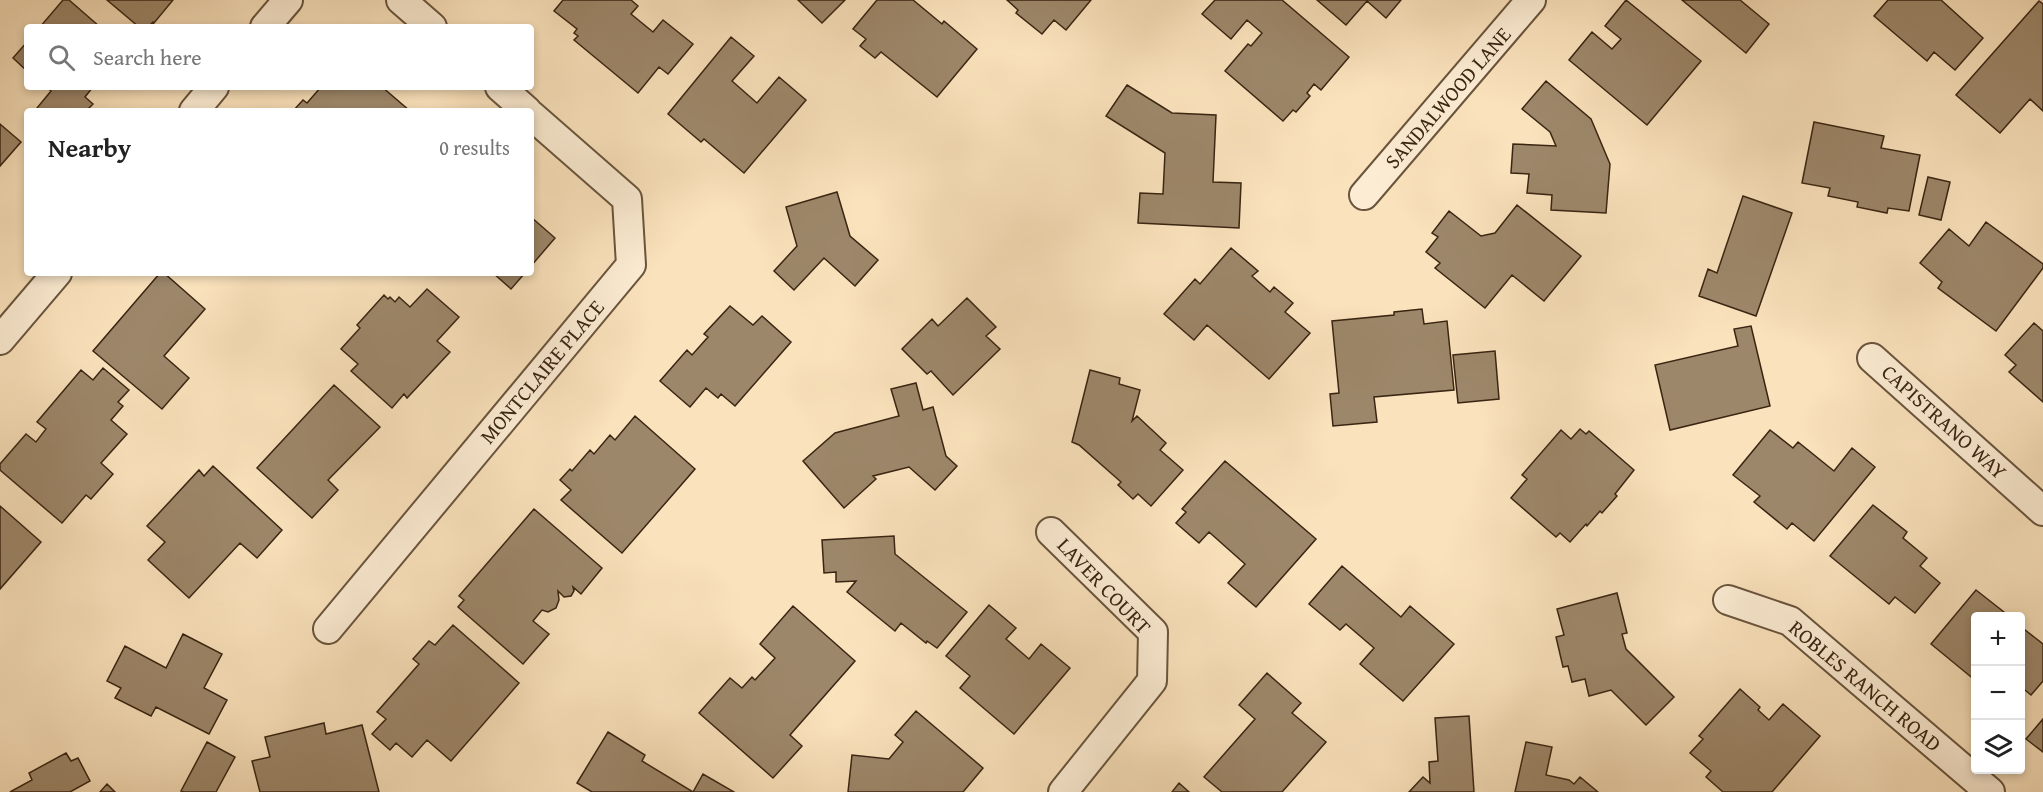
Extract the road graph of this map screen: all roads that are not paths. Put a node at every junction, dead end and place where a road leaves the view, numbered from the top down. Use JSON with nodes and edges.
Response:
{"nodes":[{"id":1,"x":288,"y":0,"type":"edge"},
{"id":2,"x":401,"y":0,"type":"edge"},
{"id":3,"x":1531,"y":0,"type":"edge"},
{"id":4,"x":268,"y":24,"type":"edge"},
{"id":5,"x":429,"y":24,"type":"edge"},
{"id":6,"x":212,"y":90,"type":"edge"},
{"id":7,"x":503,"y":90,"type":"edge"},
{"id":8,"x":196,"y":108,"type":"edge"},
{"id":9,"x":524,"y":108,"type":"edge"},
{"id":10,"x":534,"y":118,"type":"edge"},
{"id":11,"x":1364,"y":195,"type":"dead end"},
{"id":12,"x":54,"y":276,"type":"edge"},
{"id":13,"x":0,"y":340,"type":"edge"},
{"id":14,"x":1872,"y":358,"type":"dead end"},
{"id":15,"x":2043,"y":511,"type":"edge"},
{"id":16,"x":1051,"y":532,"type":"dead end"},
{"id":17,"x":1728,"y":600,"type":"dead end"},
{"id":18,"x":328,"y":628,"type":"dead end"},
{"id":19,"x":1064,"y":792,"type":"edge"},
{"id":20,"x":1990,"y":792,"type":"edge"}],
"edges":[{"from":1,"to":4,"type":"street"},
{"from":2,"to":5,"type":"street"},
{"from":3,"to":11,"type":"street","name":"SANDALWOOD LANE"},
{"from":6,"to":8,"type":"street"},
{"from":7,"to":9,"type":"street"},
{"from":10,"to":18,"type":"street","name":"MONTCLAIRE PLACE"},
{"from":12,"to":13,"type":"street"},
{"from":14,"to":15,"type":"street","name":"CAPISTRANO WAY"},
{"from":16,"to":19,"type":"street","name":"LAVER COURT"},
{"from":17,"to":20,"type":"street","name":"ROBLES RANCH ROAD"}]}
